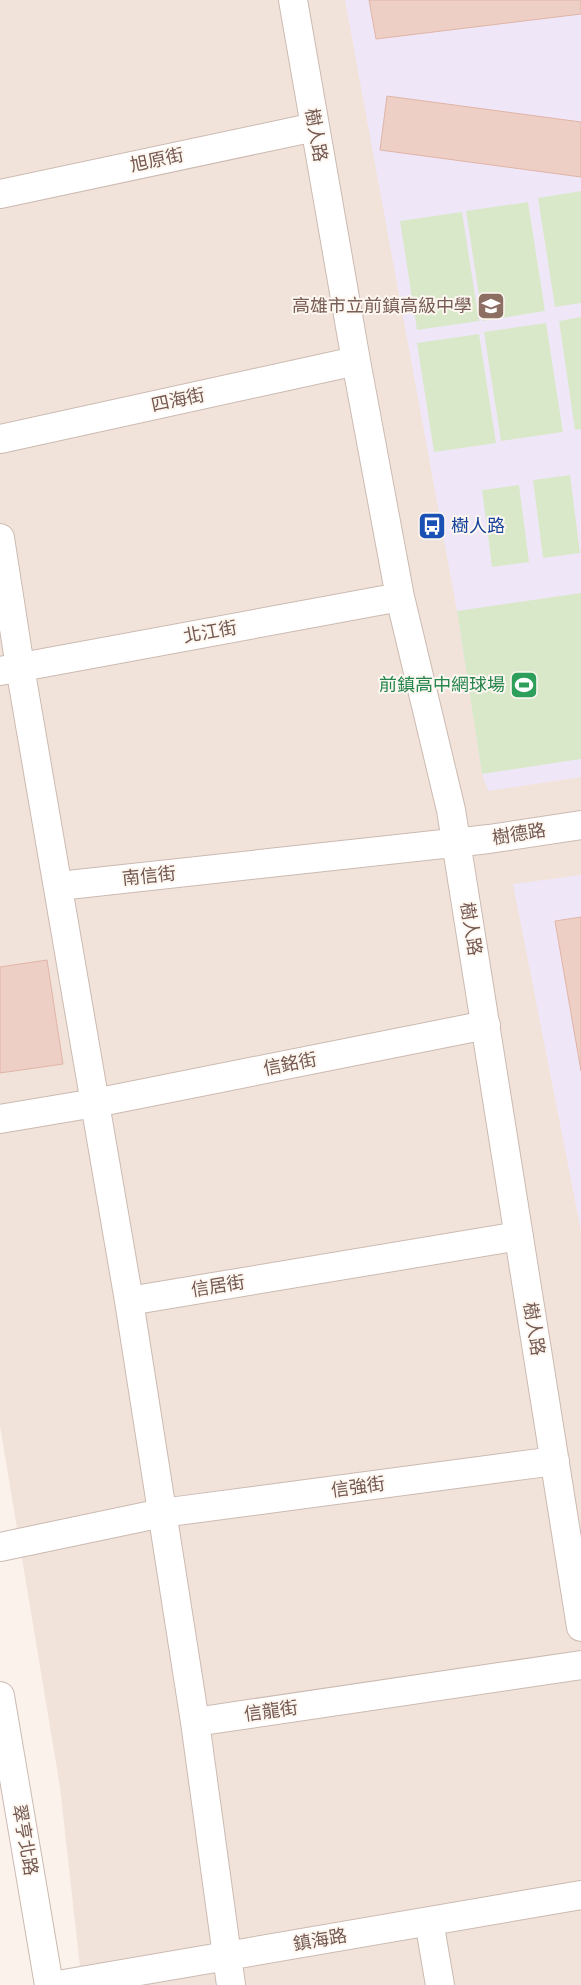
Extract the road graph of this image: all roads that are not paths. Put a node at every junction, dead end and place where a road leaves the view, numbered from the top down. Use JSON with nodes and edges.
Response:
{"nodes":[{"id":1,"x":293,"y":0,"type":"edge"},
{"id":2,"x":315,"y":127,"type":"junction"},
{"id":3,"x":0,"y":194,"type":"edge"},
{"id":4,"x":356,"y":361,"type":"junction"},
{"id":5,"x":0,"y":439,"type":"edge"},
{"id":6,"x":0,"y":538,"type":"edge"},
{"id":7,"x":400,"y":596,"type":"junction"},
{"id":8,"x":10,"y":669,"type":"edge"},
{"id":9,"x":581,"y":825,"type":"edge"},
{"id":10,"x":457,"y":842,"type":"junction"},
{"id":11,"x":59,"y":886,"type":"junction"},
{"id":12,"x":486,"y":1025,"type":"junction"},
{"id":13,"x":95,"y":1103,"type":"junction"},
{"id":14,"x":0,"y":1120,"type":"edge"},
{"id":15,"x":519,"y":1236,"type":"junction"},
{"id":16,"x":129,"y":1301,"type":"junction"},
{"id":17,"x":555,"y":1461,"type":"junction"},
{"id":18,"x":162,"y":1513,"type":"junction"},
{"id":19,"x":0,"y":1547,"type":"edge"},
{"id":20,"x":581,"y":1627,"type":"edge"},
{"id":21,"x":581,"y":1665,"type":"edge"},
{"id":22,"x":0,"y":1696,"type":"edge"},
{"id":23,"x":195,"y":1722,"type":"junction"},
{"id":24,"x":581,"y":1895,"type":"edge"},
{"id":25,"x":429,"y":1921,"type":"junction"},
{"id":26,"x":227,"y":1956,"type":"junction"},
{"id":27,"x":49,"y":1985,"type":"edge"},
{"id":28,"x":58,"y":1985,"type":"edge"},
{"id":29,"x":231,"y":1985,"type":"edge"},
{"id":30,"x":440,"y":1985,"type":"edge"}],
"edges":[{"from":1,"to":2,"type":"street","name":"樹人路"},
{"from":2,"to":3,"type":"street","name":"旭原街"},
{"from":2,"to":4,"type":"street","name":"樹人路"},
{"from":4,"to":5,"type":"street","name":"四海街"},
{"from":4,"to":7,"type":"street","name":"樹人路"},
{"from":6,"to":8,"type":"street"},
{"from":7,"to":8,"type":"street","name":"北江街"},
{"from":7,"to":10,"type":"street","name":"樹人路"},
{"from":8,"to":11,"type":"street"},
{"from":9,"to":10,"type":"street","name":"樹德路"},
{"from":10,"to":11,"type":"street","name":"南信街"},
{"from":10,"to":12,"type":"street","name":"樹人路"},
{"from":11,"to":13,"type":"street"},
{"from":12,"to":13,"type":"street","name":"信銘街"},
{"from":12,"to":15,"type":"street","name":"樹人路"},
{"from":13,"to":14,"type":"street","name":"信銘街"},
{"from":13,"to":16,"type":"street"},
{"from":15,"to":16,"type":"street","name":"信居街"},
{"from":15,"to":17,"type":"street","name":"樹人路"},
{"from":16,"to":18,"type":"street"},
{"from":17,"to":18,"type":"street","name":"信強街"},
{"from":17,"to":20,"type":"street","name":"樹人路"},
{"from":18,"to":19,"type":"street","name":"信強街"},
{"from":18,"to":23,"type":"street"},
{"from":21,"to":23,"type":"street","name":"信龍街"},
{"from":22,"to":27,"type":"street","name":"翠亨北路"},
{"from":23,"to":26,"type":"street"},
{"from":24,"to":25,"type":"street","name":"鎮海路"},
{"from":25,"to":26,"type":"street","name":"鎮海路"},
{"from":25,"to":30,"type":"street"},
{"from":26,"to":28,"type":"street","name":"鎮海路"},
{"from":26,"to":29,"type":"street"}]}
